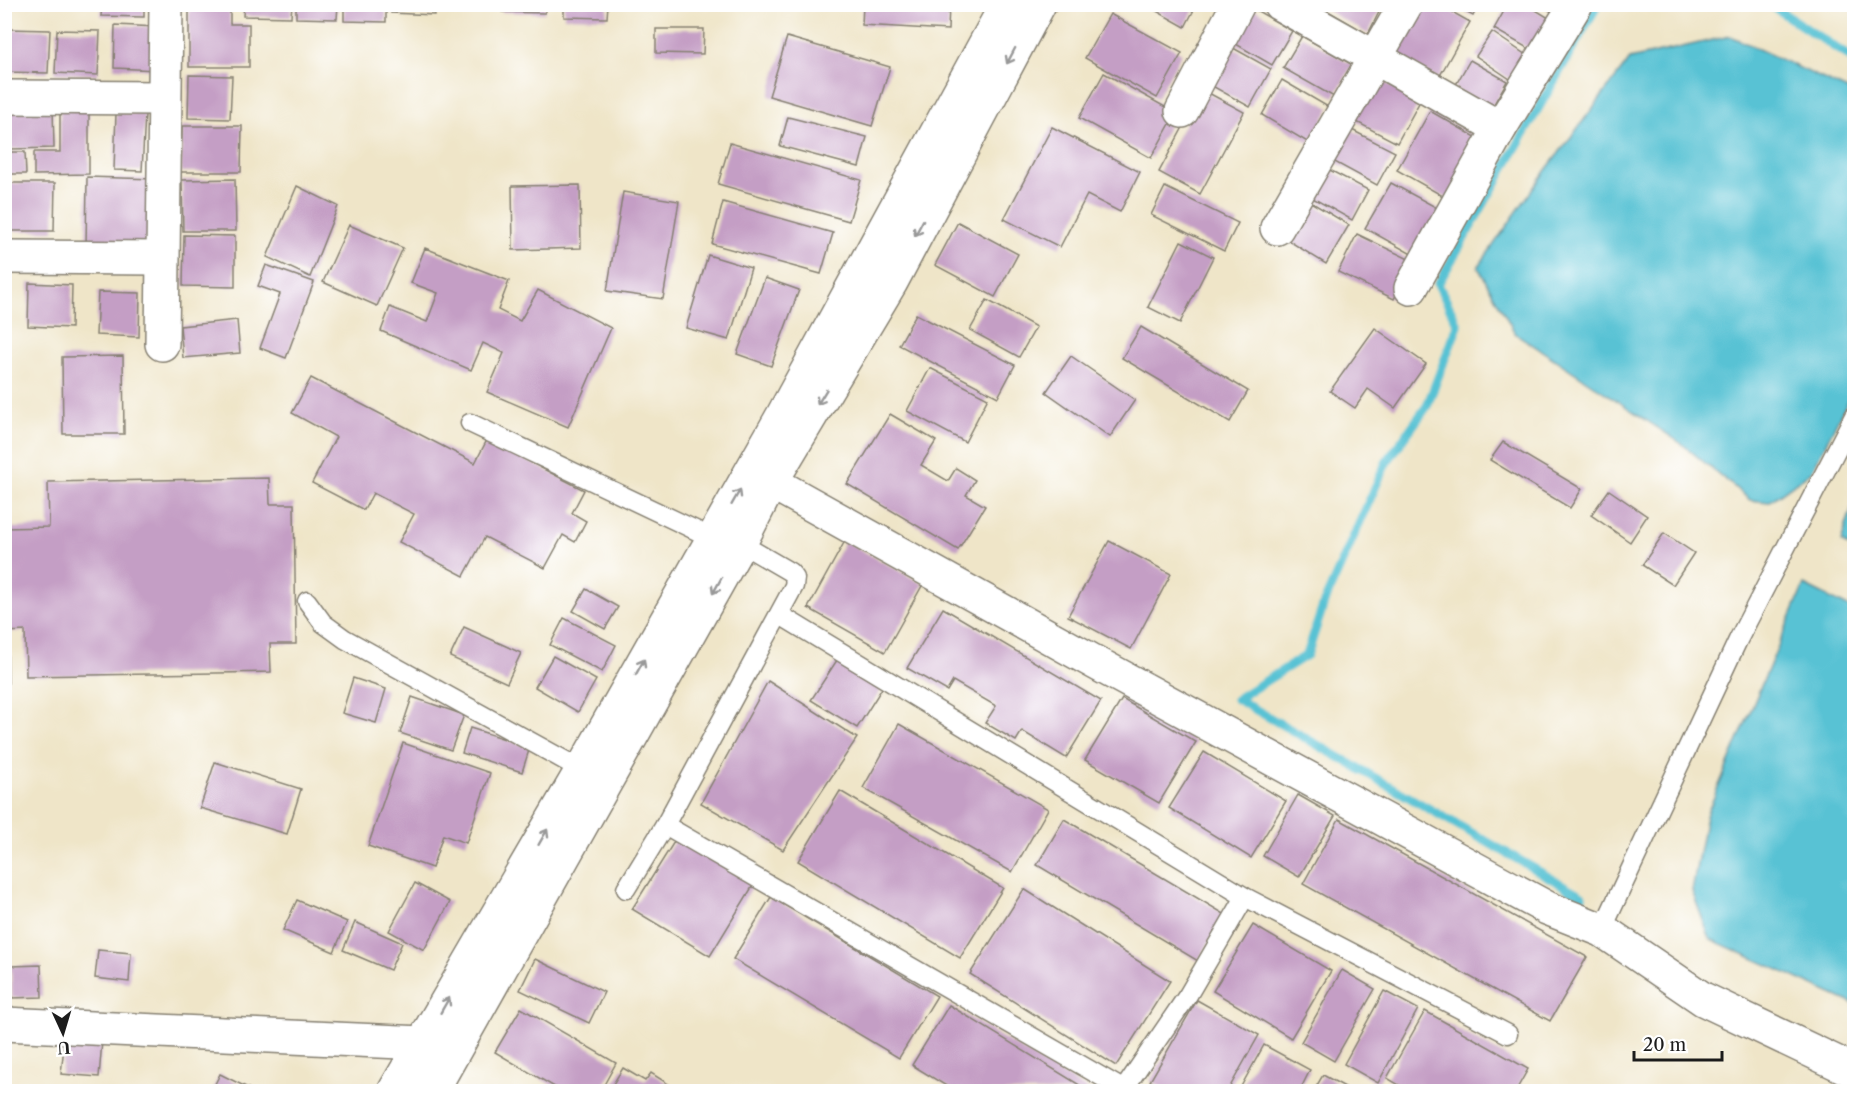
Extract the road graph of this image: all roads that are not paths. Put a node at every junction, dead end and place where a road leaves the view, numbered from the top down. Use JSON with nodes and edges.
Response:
{"nodes":[{"id":1,"x":166,"y":4,"type":"edge"},
{"id":2,"x":1007,"y":4,"type":"edge"},
{"id":3,"x":1038,"y":4,"type":"edge"},
{"id":4,"x":1238,"y":4,"type":"edge"},
{"id":5,"x":1280,"y":4,"type":"edge"},
{"id":6,"x":1406,"y":4,"type":"edge"},
{"id":7,"x":1576,"y":4,"type":"edge"},
{"id":8,"x":1375,"y":58,"type":"junction"},
{"id":9,"x":4,"y":97,"type":"edge"},
{"id":10,"x":164,"y":98,"type":"junction"},
{"id":11,"x":1182,"y":111,"type":"dead end"},
{"id":12,"x":1500,"y":128,"type":"junction"},
{"id":13,"x":1277,"y":228,"type":"dead end"},
{"id":14,"x":4,"y":257,"type":"edge"},
{"id":15,"x":162,"y":258,"type":"junction"},
{"id":16,"x":1411,"y":288,"type":"dead end"},
{"id":17,"x":162,"y":344,"type":"dead end"},
{"id":18,"x":1854,"y":416,"type":"edge"},
{"id":19,"x":470,"y":423,"type":"dead end"},
{"id":20,"x":771,"y":482,"type":"junction"},
{"id":21,"x":726,"y":541,"type":"junction"},
{"id":22,"x":308,"y":601,"type":"dead end"},
{"id":23,"x":780,"y":615,"type":"junction"},
{"id":24,"x":582,"y":770,"type":"junction"},
{"id":25,"x":665,"y":825,"type":"junction"},
{"id":26,"x":626,"y":889,"type":"dead end"},
{"id":27,"x":1245,"y":897,"type":"junction"},
{"id":28,"x":1602,"y":930,"type":"junction"},
{"id":29,"x":4,"y":1024,"type":"edge"},
{"id":30,"x":1508,"y":1034,"type":"dead end"},
{"id":31,"x":423,"y":1043,"type":"junction"},
{"id":32,"x":1854,"y":1071,"type":"edge"},
{"id":33,"x":1126,"y":1090,"type":"edge"},
{"id":34,"x":393,"y":1092,"type":"edge"},
{"id":35,"x":431,"y":1092,"type":"edge"}],
"edges":[{"from":1,"to":10,"type":"main road"},
{"from":21,"to":2,"type":"main road","one_way":true},
{"from":3,"to":20,"type":"main road","one_way":true},
{"from":4,"to":11,"type":"main road"},
{"from":5,"to":8,"type":"main road"},
{"from":6,"to":8,"type":"main road"},
{"from":7,"to":12,"type":"main road"},
{"from":8,"to":12,"type":"main road"},
{"from":8,"to":13,"type":"main road"},
{"from":9,"to":10,"type":"main road"},
{"from":10,"to":15,"type":"main road"},
{"from":12,"to":16,"type":"main road"},
{"from":14,"to":15,"type":"main road"},
{"from":15,"to":17,"type":"main road"},
{"from":18,"to":28,"type":"lane"},
{"from":19,"to":21,"type":"lane"},
{"from":20,"to":21,"type":"main road"},
{"from":20,"to":28,"type":"main road"},
{"from":21,"to":23,"type":"lane"},
{"from":24,"to":21,"type":"main road","one_way":true},
{"from":21,"to":35,"type":"main road","one_way":true},
{"from":22,"to":24,"type":"lane"},
{"from":23,"to":25,"type":"lane"},
{"from":23,"to":27,"type":"lane"},
{"from":31,"to":24,"type":"main road","one_way":true},
{"from":25,"to":26,"type":"lane"},
{"from":25,"to":33,"type":"lane"},
{"from":27,"to":30,"type":"lane"},
{"from":27,"to":33,"type":"lane"},
{"from":28,"to":32,"type":"main road"},
{"from":29,"to":31,"type":"main road"},
{"from":31,"to":34,"type":"main road"}]}
